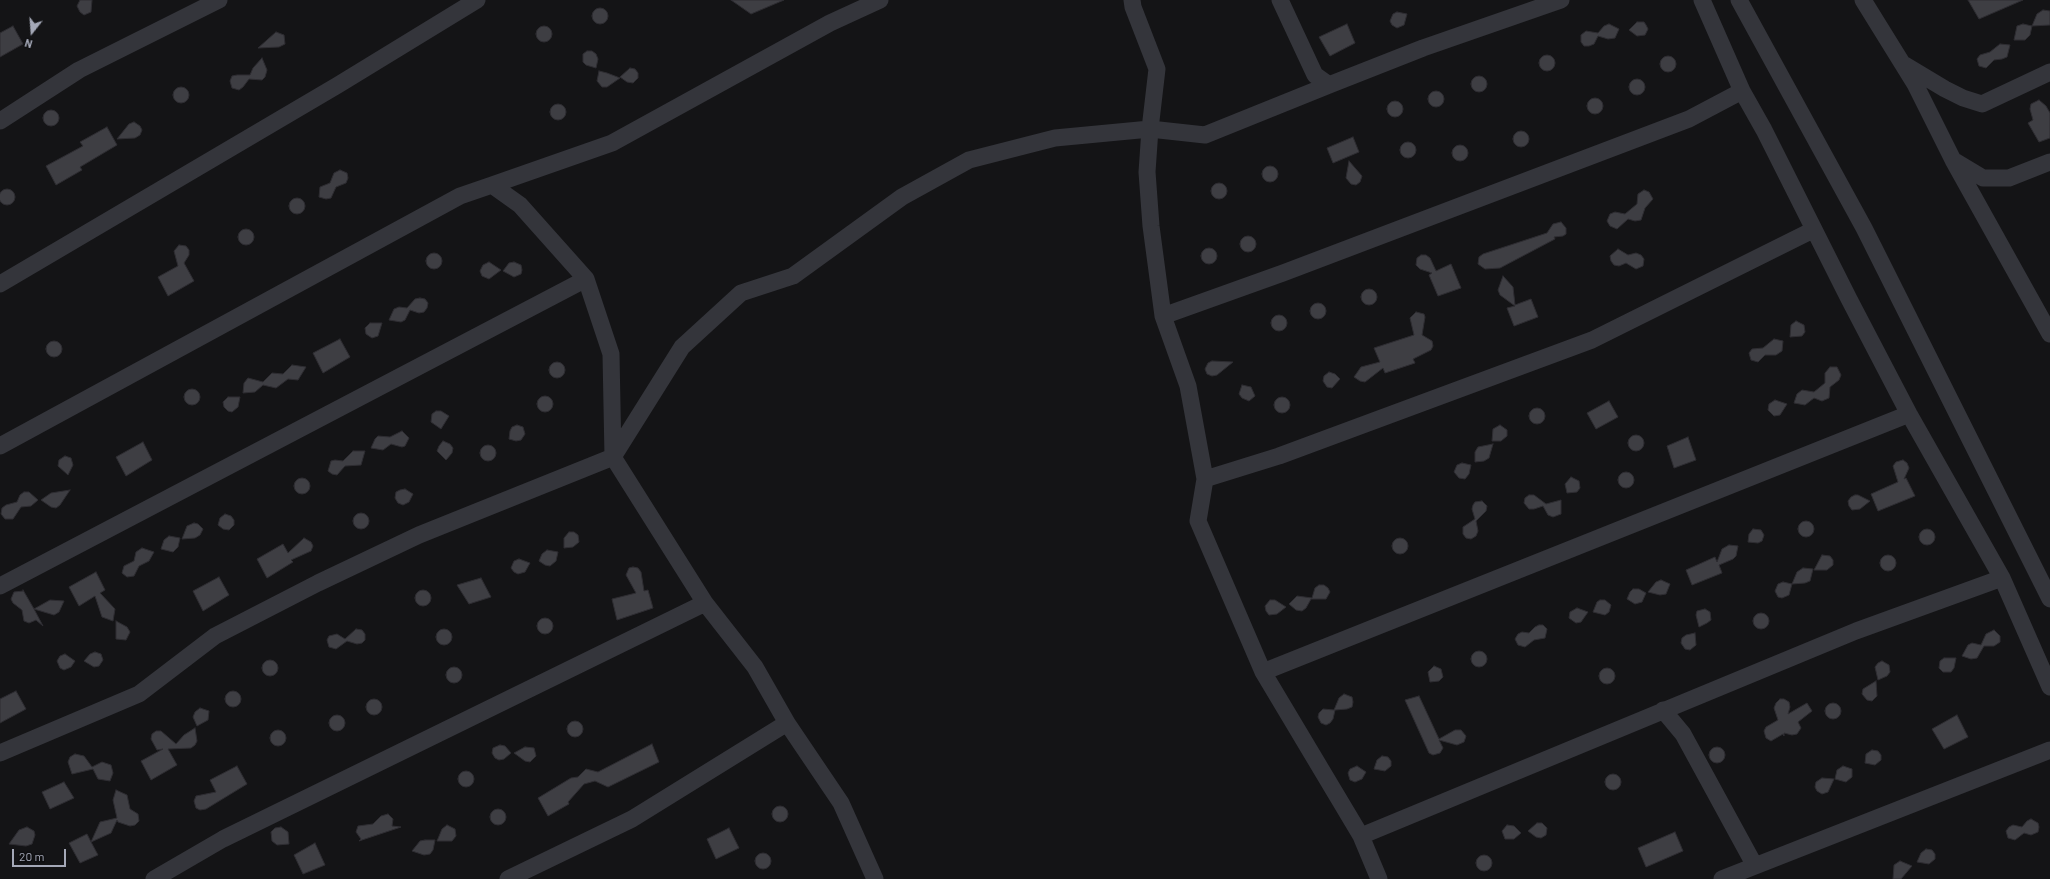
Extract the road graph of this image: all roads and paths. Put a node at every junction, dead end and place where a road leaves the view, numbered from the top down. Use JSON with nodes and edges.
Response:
{"nodes":[{"id":1,"x":219,"y":0,"type":"edge"},
{"id":2,"x":477,"y":0,"type":"edge"},
{"id":3,"x":880,"y":0,"type":"edge"},
{"id":4,"x":1132,"y":0,"type":"edge"},
{"id":5,"x":1280,"y":0,"type":"edge"},
{"id":6,"x":1561,"y":0,"type":"edge"},
{"id":7,"x":1702,"y":0,"type":"edge"},
{"id":8,"x":1739,"y":0,"type":"edge"},
{"id":9,"x":1863,"y":0,"type":"edge"},
{"id":10,"x":1902,"y":63,"type":"junction"},
{"id":11,"x":2050,"y":72,"type":"edge"},
{"id":12,"x":1329,"y":85,"type":"junction"},
{"id":13,"x":1742,"y":91,"type":"junction"},
{"id":14,"x":0,"y":121,"type":"edge"},
{"id":15,"x":1150,"y":129,"type":"junction"},
{"id":16,"x":1953,"y":160,"type":"junction"},
{"id":17,"x":2050,"y":162,"type":"edge"},
{"id":18,"x":492,"y":186,"type":"junction"},
{"id":19,"x":1813,"y":230,"type":"junction"},
{"id":20,"x":586,"y":279,"type":"junction"},
{"id":21,"x":0,"y":284,"type":"edge"},
{"id":22,"x":1163,"y":316,"type":"junction"},
{"id":23,"x":2049,"y":329,"type":"edge"},
{"id":24,"x":1909,"y":414,"type":"junction"},
{"id":25,"x":0,"y":446,"type":"edge"},
{"id":26,"x":613,"y":457,"type":"junction"},
{"id":27,"x":1205,"y":479,"type":"junction"},
{"id":28,"x":2002,"y":578,"type":"junction"},
{"id":29,"x":0,"y":586,"type":"edge"},
{"id":30,"x":2050,"y":599,"type":"edge"},
{"id":31,"x":705,"y":603,"type":"junction"},
{"id":32,"x":1264,"y":672,"type":"junction"},
{"id":33,"x":2050,"y":687,"type":"edge"},
{"id":34,"x":1663,"y":710,"type":"junction"},
{"id":35,"x":787,"y":723,"type":"junction"},
{"id":36,"x":2050,"y":750,"type":"edge"},
{"id":37,"x":0,"y":753,"type":"edge"},
{"id":38,"x":1361,"y":836,"type":"junction"},
{"id":39,"x":1755,"y":866,"type":"junction"},
{"id":40,"x":154,"y":879,"type":"edge"},
{"id":41,"x":508,"y":879,"type":"edge"},
{"id":42,"x":875,"y":879,"type":"edge"},
{"id":43,"x":1379,"y":879,"type":"edge"},
{"id":44,"x":1722,"y":879,"type":"edge"}],
"edges":[{"from":1,"to":14,"type":"street"},
{"from":2,"to":21,"type":"street"},
{"from":3,"to":18,"type":"street"},
{"from":4,"to":15,"type":"street"},
{"from":5,"to":12,"type":"street"},
{"from":6,"to":12,"type":"street"},
{"from":7,"to":13,"type":"street"},
{"from":8,"to":30,"type":"street"},
{"from":9,"to":10,"type":"street"},
{"from":10,"to":11,"type":"street"},
{"from":10,"to":16,"type":"street"},
{"from":12,"to":15,"type":"street"},
{"from":13,"to":19,"type":"street"},
{"from":13,"to":22,"type":"street"},
{"from":15,"to":22,"type":"street"},
{"from":15,"to":26,"type":"street"},
{"from":16,"to":17,"type":"street"},
{"from":16,"to":23,"type":"street"},
{"from":18,"to":20,"type":"street"},
{"from":18,"to":25,"type":"street"},
{"from":19,"to":24,"type":"street"},
{"from":19,"to":27,"type":"street"},
{"from":20,"to":26,"type":"street"},
{"from":20,"to":29,"type":"street"},
{"from":22,"to":27,"type":"street"},
{"from":24,"to":28,"type":"street"},
{"from":24,"to":32,"type":"street"},
{"from":26,"to":31,"type":"street"},
{"from":26,"to":37,"type":"street"},
{"from":27,"to":32,"type":"street"},
{"from":28,"to":33,"type":"street"},
{"from":28,"to":34,"type":"street"},
{"from":31,"to":35,"type":"street"},
{"from":31,"to":40,"type":"street"},
{"from":32,"to":38,"type":"street"},
{"from":34,"to":38,"type":"street"},
{"from":34,"to":39,"type":"street"},
{"from":35,"to":41,"type":"street"},
{"from":35,"to":42,"type":"street"},
{"from":36,"to":39,"type":"street"},
{"from":38,"to":43,"type":"street"},
{"from":39,"to":44,"type":"street"}]}
